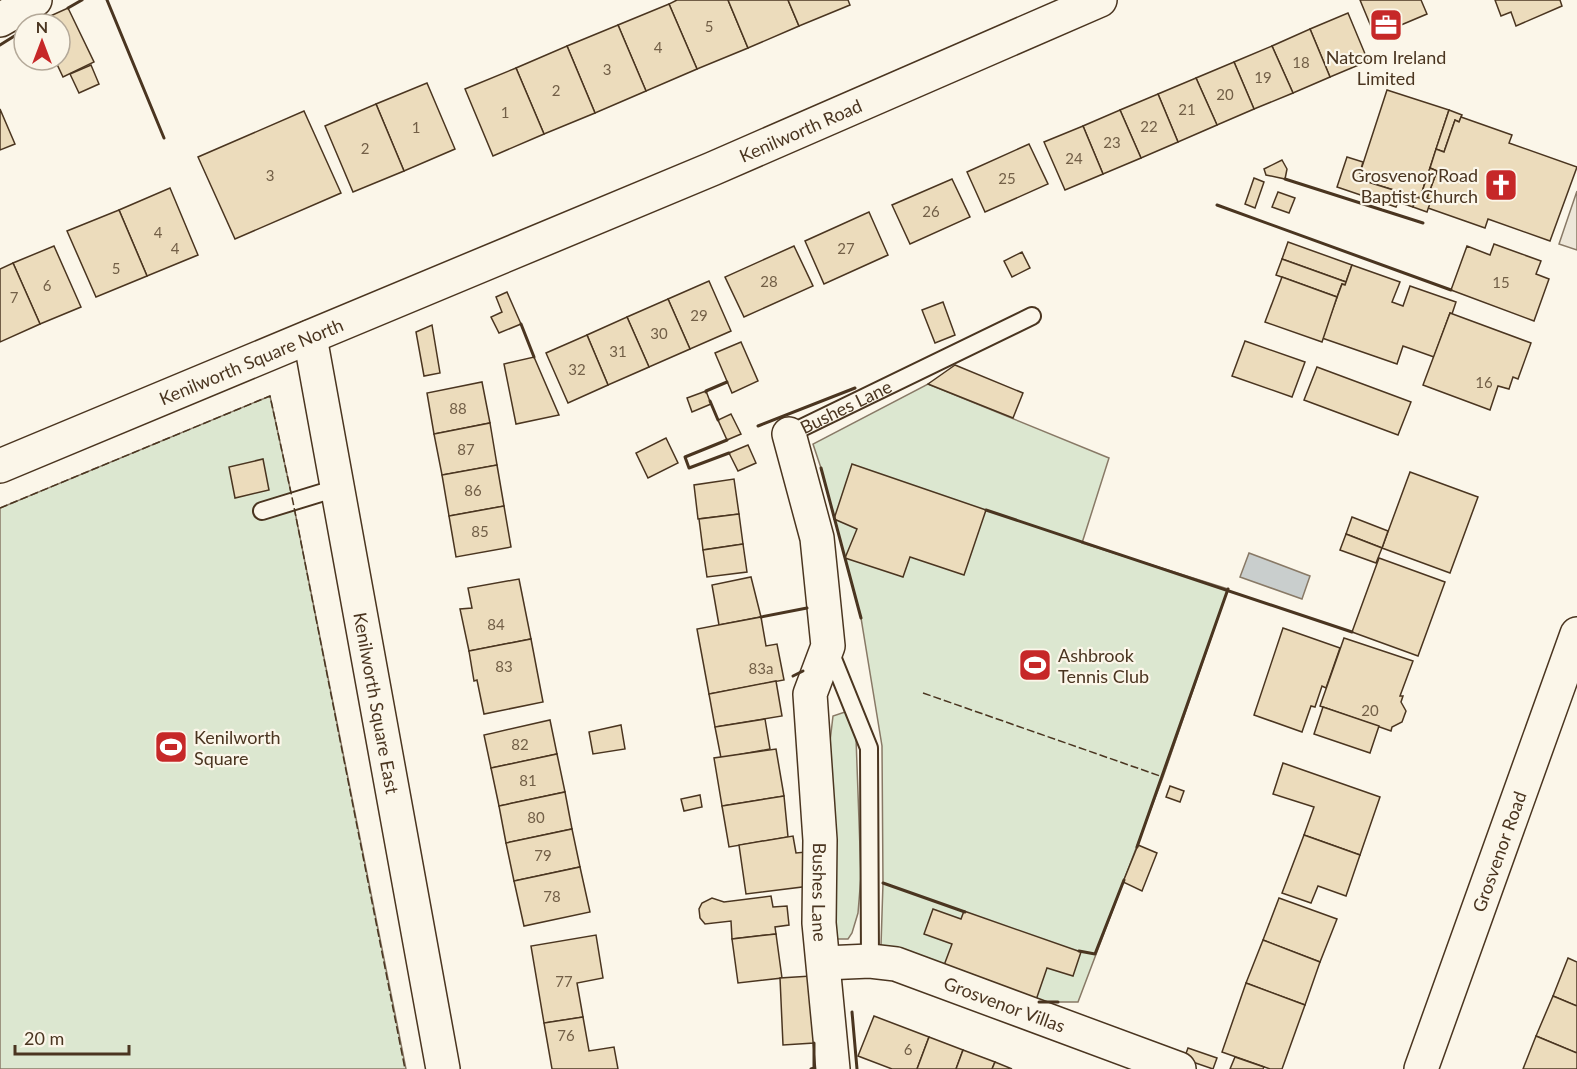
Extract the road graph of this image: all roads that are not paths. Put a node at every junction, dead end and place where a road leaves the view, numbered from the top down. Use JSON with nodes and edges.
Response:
{"nodes":[{"id":1,"x":35,"y":0,"type":"edge"},
{"id":2,"x":1100,"y":0,"type":"edge"},
{"id":3,"x":0,"y":20,"type":"edge"},
{"id":4,"x":502,"y":258,"type":"joint"},
{"id":5,"x":1032,"y":316,"type":"dead end"},
{"id":6,"x":310,"y":337,"type":"junction"},
{"id":7,"x":789,"y":434,"type":"joint"},
{"id":8,"x":0,"y":466,"type":"edge"},
{"id":9,"x":337,"y":488,"type":"junction"},
{"id":10,"x":262,"y":511,"type":"dead end"},
{"id":11,"x":1577,"y":634,"type":"edge"},
{"id":12,"x":828,"y":646,"type":"junction"},
{"id":13,"x":870,"y":961,"type":"junction"},
{"id":14,"x":824,"y":963,"type":"junction"},
{"id":15,"x":443,"y":1069,"type":"edge"},
{"id":16,"x":833,"y":1069,"type":"edge"},
{"id":17,"x":1179,"y":1069,"type":"edge"},
{"id":18,"x":1421,"y":1069,"type":"edge"}],
"edges":[{"from":1,"to":3,"type":"street"},
{"from":2,"to":4,"type":"street","name":"Kenilworth Road"},
{"from":4,"to":6,"type":"street","name":"Kenilworth Square North"},
{"from":5,"to":7,"type":"lane","name":"Bushes Lane"},
{"from":6,"to":8,"type":"street","name":"Kenilworth Square North"},
{"from":6,"to":9,"type":"street","name":"Kenilworth Square East"},
{"from":7,"to":12,"type":"street","name":"Bushes Lane"},
{"from":9,"to":10,"type":"lane"},
{"from":9,"to":15,"type":"street","name":"Kenilworth Square East"},
{"from":11,"to":18,"type":"street","name":"Grosvenor Road"},
{"from":12,"to":13,"type":"lane","name":"Bushes Lane"},
{"from":12,"to":14,"type":"street","name":"Bushes Lane"},
{"from":13,"to":14,"type":"street","name":"Grosvenor Villas"},
{"from":13,"to":17,"type":"street","name":"Grosvenor Villas"},
{"from":14,"to":16,"type":"street","name":"Bushes Lane"}]}
